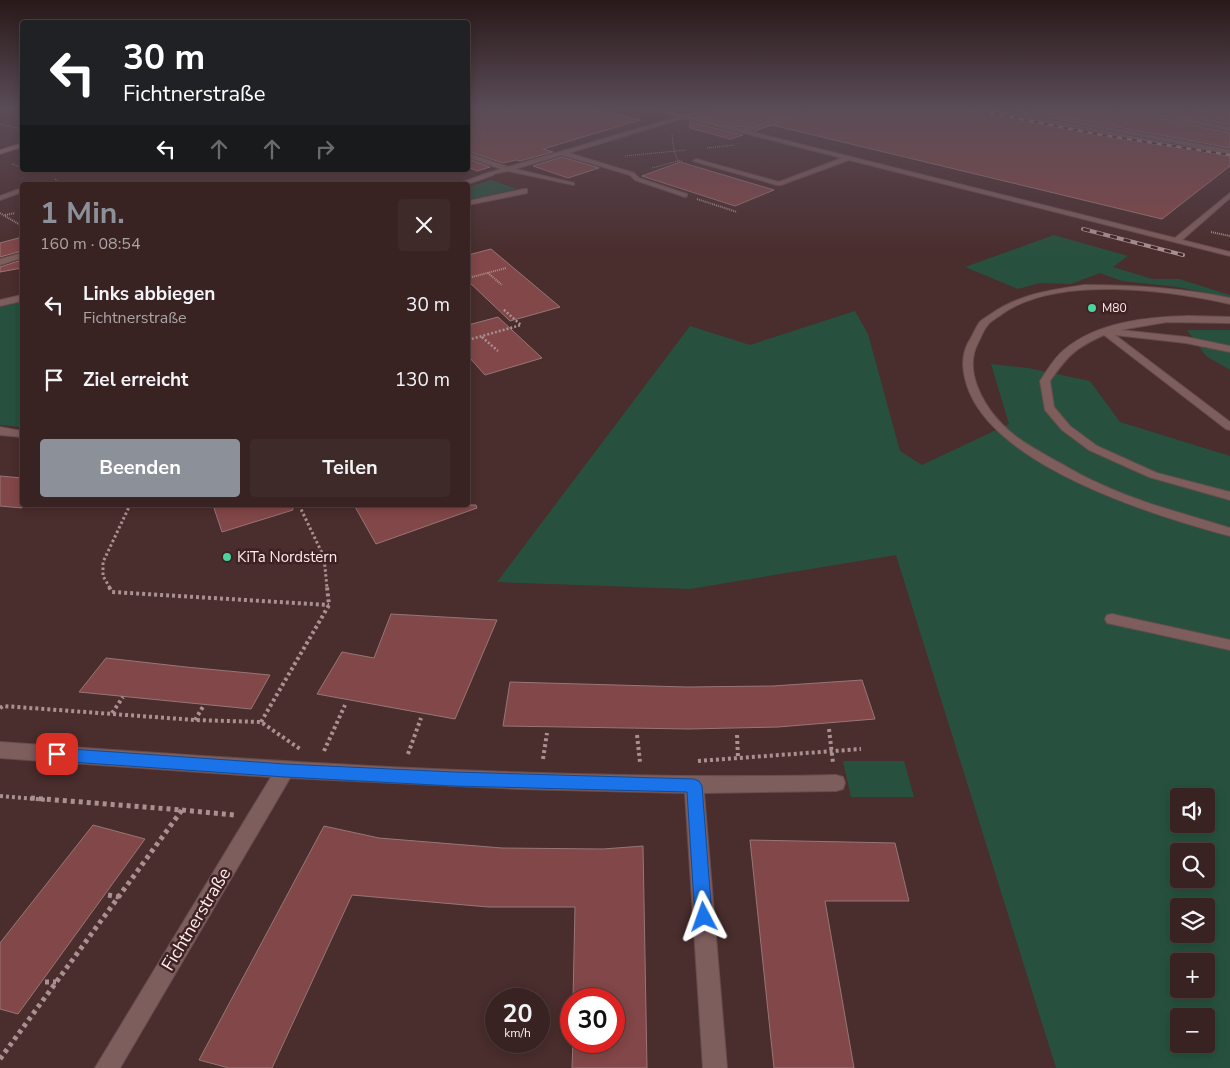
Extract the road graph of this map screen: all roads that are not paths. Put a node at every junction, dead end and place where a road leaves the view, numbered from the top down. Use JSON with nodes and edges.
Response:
{"nodes":[{"id":1,"x":476,"y":158,"type":"edge"},
{"id":2,"x":546,"y":158,"type":"edge"},
{"id":3,"x":579,"y":158,"type":"edge"},
{"id":4,"x":848,"y":158,"type":"joint"},
{"id":5,"x":696,"y":161,"type":"dead end"},
{"id":6,"x":506,"y":169,"type":"junction"},
{"id":7,"x":491,"y":174,"type":"joint"},
{"id":8,"x":467,"y":182,"type":"edge"},
{"id":9,"x":572,"y":184,"type":"dead end"},
{"id":10,"x":20,"y":191,"type":"edge"},
{"id":11,"x":524,"y":191,"type":"dead end"},
{"id":12,"x":685,"y":195,"type":"road end"},
{"id":13,"x":1230,"y":196,"type":"edge"},
{"id":14,"x":0,"y":198,"type":"edge"},
{"id":15,"x":470,"y":203,"type":"edge"},
{"id":16,"x":1176,"y":241,"type":"junction"},
{"id":17,"x":1230,"y":254,"type":"edge"},
{"id":18,"x":20,"y":257,"type":"edge"},
{"id":19,"x":0,"y":262,"type":"edge"},
{"id":20,"x":20,"y":298,"type":"edge"},
{"id":21,"x":1230,"y":301,"type":"edge"},
{"id":22,"x":0,"y":303,"type":"edge"},
{"id":23,"x":1230,"y":320,"type":"edge"},
{"id":24,"x":1104,"y":331,"type":"junction"},
{"id":25,"x":1230,"y":349,"type":"edge"},
{"id":26,"x":1230,"y":427,"type":"edge"},
{"id":27,"x":0,"y":431,"type":"edge"},
{"id":28,"x":20,"y":434,"type":"edge"},
{"id":29,"x":1230,"y":496,"type":"edge"},
{"id":30,"x":1230,"y":532,"type":"edge"},
{"id":31,"x":1112,"y":619,"type":"dead end"},
{"id":32,"x":1230,"y":645,"type":"edge"},
{"id":33,"x":0,"y":750,"type":"edge"},
{"id":34,"x":285,"y":770,"type":"junction"},
{"id":35,"x":836,"y":783,"type":"road end"},
{"id":36,"x":694,"y":786,"type":"junction"},
{"id":37,"x":107,"y":1068,"type":"edge"},
{"id":38,"x":715,"y":1068,"type":"edge"}],
"edges":[{"from":1,"to":6,"type":"lane"},
{"from":2,"to":6,"type":"lane"},
{"from":3,"to":12,"type":"lane"},
{"from":4,"to":5,"type":"lane"},
{"from":4,"to":16,"type":"lane"},
{"from":6,"to":7,"type":"lane"},
{"from":6,"to":9,"type":"lane"},
{"from":7,"to":8,"type":"street"},
{"from":10,"to":14,"type":"street"},
{"from":11,"to":15,"type":"street"},
{"from":13,"to":16,"type":"lane"},
{"from":16,"to":17,"type":"lane"},
{"from":18,"to":19,"type":"street"},
{"from":20,"to":22,"type":"street"},
{"from":21,"to":30,"type":"lane"},
{"from":23,"to":24,"type":"lane"},
{"from":24,"to":25,"type":"lane"},
{"from":24,"to":26,"type":"lane"},
{"from":24,"to":29,"type":"lane"},
{"from":27,"to":28,"type":"street"},
{"from":31,"to":32,"type":"lane"},
{"from":33,"to":34,"type":"street"},
{"from":34,"to":36,"type":"street"},
{"from":34,"to":37,"type":"street","name":"Fichtnerstraße"},
{"from":35,"to":36,"type":"street"},
{"from":36,"to":38,"type":"street"}]}
